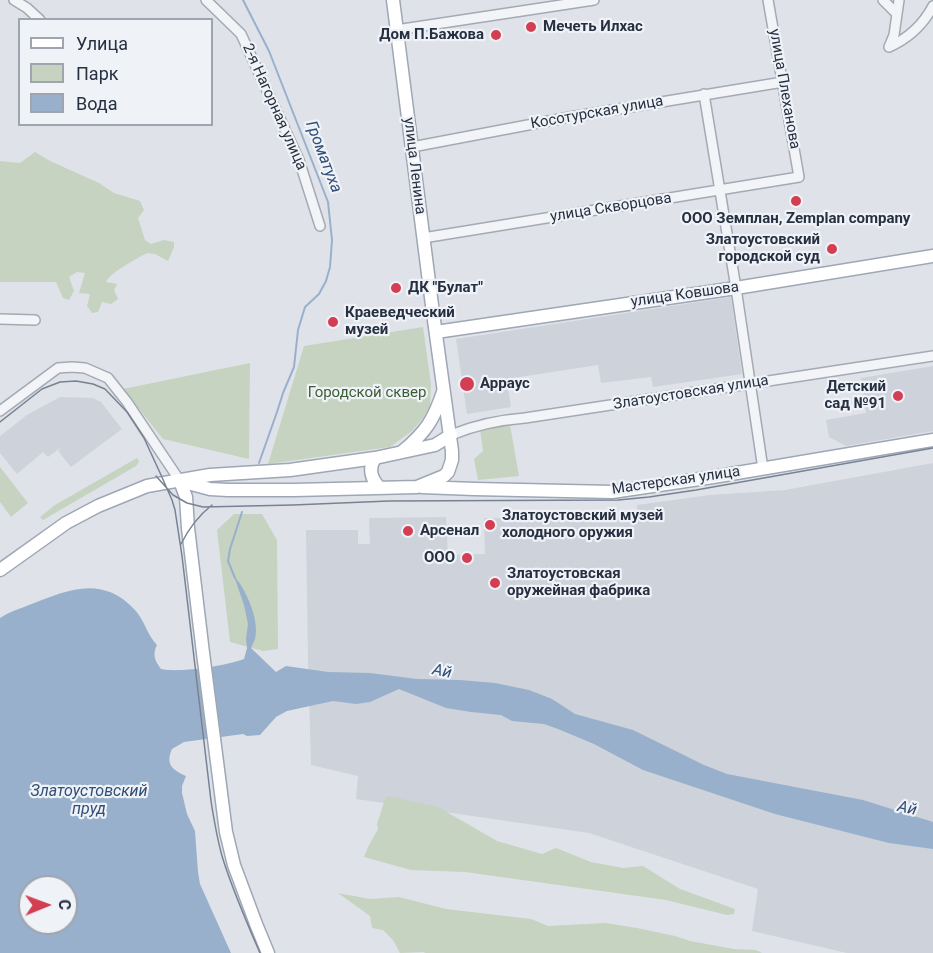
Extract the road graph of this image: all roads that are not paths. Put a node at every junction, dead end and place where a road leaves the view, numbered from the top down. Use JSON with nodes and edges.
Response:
{"nodes":[{"id":1,"x":14,"y":0,"type":"edge"},
{"id":2,"x":206,"y":0,"type":"edge"},
{"id":3,"x":393,"y":0,"type":"edge"},
{"id":4,"x":594,"y":0,"type":"edge"},
{"id":5,"x":768,"y":0,"type":"edge"},
{"id":6,"x":883,"y":0,"type":"edge"},
{"id":7,"x":899,"y":0,"type":"edge"},
{"id":8,"x":933,"y":6,"type":"edge"},
{"id":9,"x":897,"y":14,"type":"junction"},
{"id":10,"x":38,"y":18,"type":"edge"},
{"id":11,"x":396,"y":30,"type":"junction"},
{"id":12,"x":783,"y":82,"type":"junction"},
{"id":13,"x":704,"y":94,"type":"junction"},
{"id":14,"x":412,"y":147,"type":"junction"},
{"id":15,"x":799,"y":177,"type":"joint"},
{"id":16,"x":720,"y":190,"type":"junction"},
{"id":17,"x":320,"y":226,"type":"dead end"},
{"id":18,"x":423,"y":238,"type":"junction"},
{"id":19,"x":933,"y":256,"type":"edge"},
{"id":20,"x":736,"y":288,"type":"junction"},
{"id":21,"x":0,"y":319,"type":"edge"},
{"id":22,"x":35,"y":320,"type":"dead end"},
{"id":23,"x":436,"y":332,"type":"junction"},
{"id":24,"x":933,"y":356,"type":"edge"},
{"id":25,"x":750,"y":385,"type":"junction"},
{"id":26,"x":444,"y":391,"type":"junction"},
{"id":27,"x":0,"y":411,"type":"edge"},
{"id":28,"x":451,"y":435,"type":"junction"},
{"id":29,"x":933,"y":440,"type":"edge"},
{"id":30,"x":435,"y":445,"type":"junction"},
{"id":31,"x":453,"y":451,"type":"junction"},
{"id":32,"x":402,"y":452,"type":"junction"},
{"id":33,"x":375,"y":458,"type":"junction"},
{"id":34,"x":763,"y":469,"type":"junction"},
{"id":35,"x":180,"y":481,"type":"junction"},
{"id":36,"x":379,"y":487,"type":"junction"},
{"id":37,"x":417,"y":487,"type":"junction"},
{"id":38,"x":0,"y":570,"type":"edge"},
{"id":39,"x":268,"y":953,"type":"edge"}],
"edges":[{"from":1,"to":10,"type":"street"},
{"from":2,"to":17,"type":"street","name":"2-я Нагорная улица"},
{"from":3,"to":11,"type":"main road","name":"улица Ленина"},
{"from":4,"to":11,"type":"street"},
{"from":5,"to":12,"type":"street","name":"улица Плеханова"},
{"from":6,"to":9,"type":"street"},
{"from":7,"to":9,"type":"street"},
{"from":8,"to":9,"type":"street"},
{"from":11,"to":14,"type":"main road","name":"улица Ленина"},
{"from":12,"to":13,"type":"street","name":"Косотурская улица"},
{"from":12,"to":15,"type":"street","name":"улица Плеханова"},
{"from":13,"to":14,"type":"street","name":"Косотурская улица"},
{"from":13,"to":16,"type":"street"},
{"from":14,"to":18,"type":"main road","name":"улица Ленина"},
{"from":15,"to":16,"type":"street","name":"улица Скворцова"},
{"from":16,"to":18,"type":"street","name":"улица Скворцова"},
{"from":16,"to":20,"type":"street"},
{"from":18,"to":23,"type":"main road","name":"улица Ленина"},
{"from":19,"to":20,"type":"main road","name":"улица Ковшова"},
{"from":20,"to":23,"type":"main road","name":"улица Ковшова"},
{"from":20,"to":25,"type":"street"},
{"from":21,"to":22,"type":"street"},
{"from":23,"to":26,"type":"main road","name":"улица Ленина"},
{"from":24,"to":25,"type":"street","name":"Златоустовская улица"},
{"from":25,"to":28,"type":"street","name":"Златоустовская улица"},
{"from":25,"to":34,"type":"street"},
{"from":26,"to":28,"type":"main road","name":"улица Ленина"},
{"from":26,"to":32,"type":"main road"},
{"from":27,"to":35,"type":"street"},
{"from":28,"to":30,"type":"main road"},
{"from":28,"to":31,"type":"main road","name":"улица Ленина"},
{"from":29,"to":34,"type":"main road","name":"Мастерская улица"},
{"from":30,"to":31,"type":"main road"},
{"from":30,"to":32,"type":"main road"},
{"from":31,"to":37,"type":"main road"},
{"from":32,"to":33,"type":"main road"},
{"from":33,"to":35,"type":"main road"},
{"from":33,"to":36,"type":"main road"},
{"from":34,"to":37,"type":"main road","name":"Мастерская улица"},
{"from":35,"to":36,"type":"main road","name":"Мастерская улица"},
{"from":35,"to":38,"type":"main road"},
{"from":35,"to":39,"type":"main road"},
{"from":36,"to":37,"type":"main road","name":"Мастерская улица"}]}
